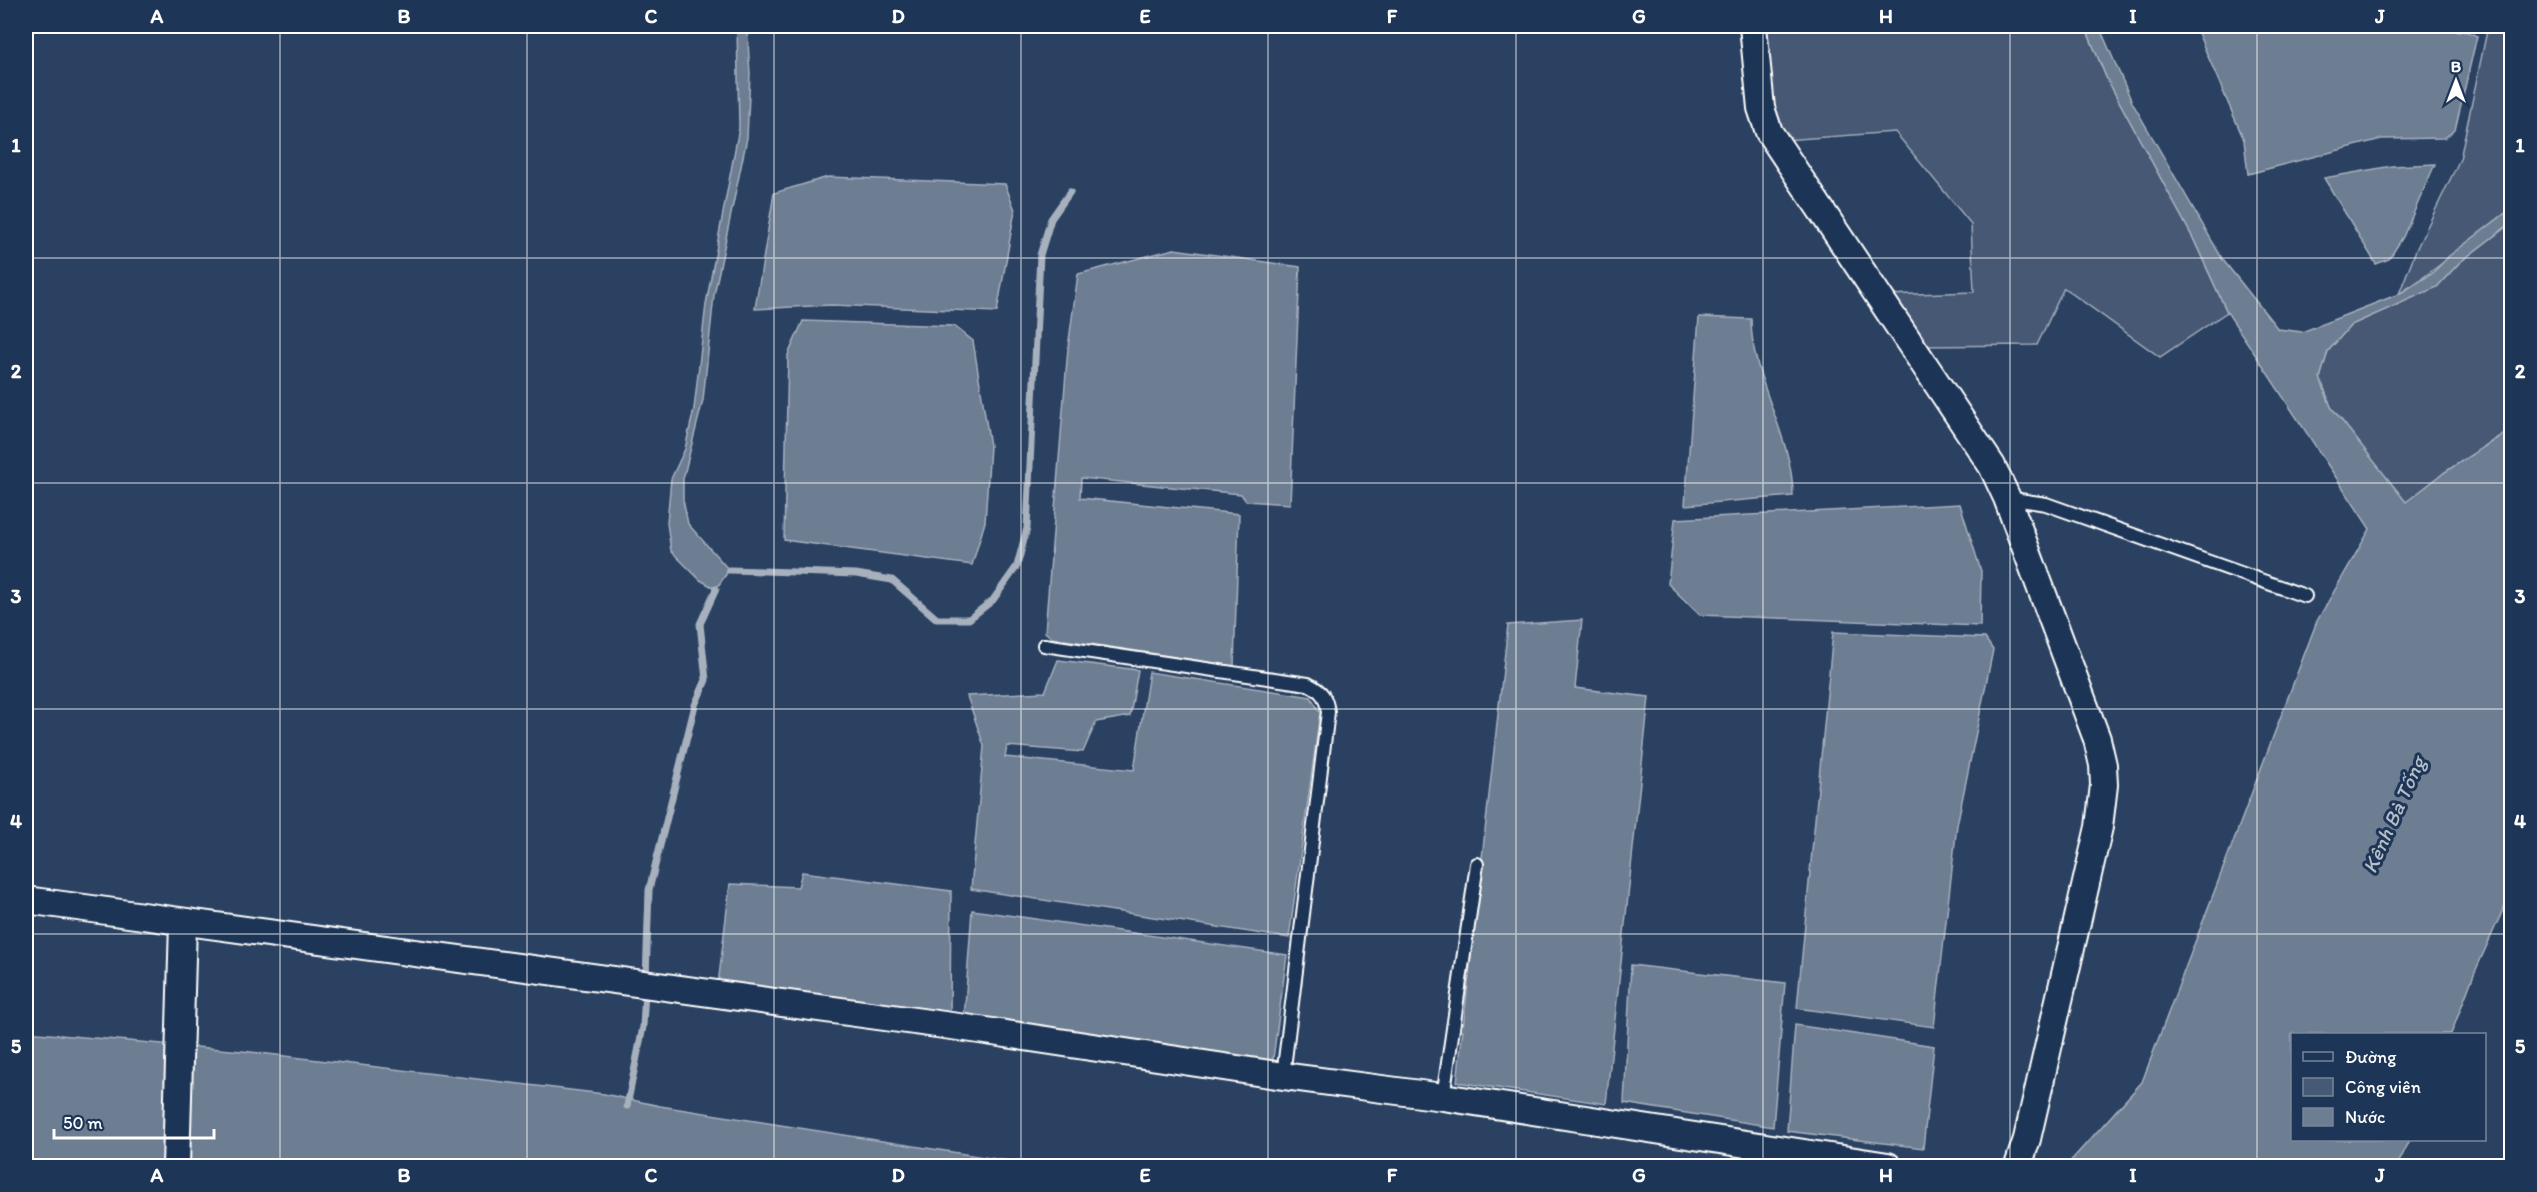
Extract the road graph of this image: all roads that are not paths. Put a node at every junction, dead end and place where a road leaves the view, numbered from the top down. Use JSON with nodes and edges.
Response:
{"nodes":[{"id":1,"x":1753,"y":26,"type":"edge"},
{"id":2,"x":2007,"y":498,"type":"junction"},
{"id":3,"x":2305,"y":596,"type":"dead end"},
{"id":4,"x":1044,"y":645,"type":"dead end"},
{"id":5,"x":1478,"y":864,"type":"dead end"},
{"id":6,"x":26,"y":900,"type":"edge"},
{"id":7,"x":183,"y":923,"type":"junction"},
{"id":8,"x":1283,"y":1076,"type":"junction"},
{"id":9,"x":1443,"y":1097,"type":"junction"},
{"id":10,"x":176,"y":1167,"type":"edge"},
{"id":11,"x":1888,"y":1167,"type":"edge"},
{"id":12,"x":2018,"y":1167,"type":"edge"}],
"edges":[{"from":1,"to":2,"type":"street"},
{"from":2,"to":3,"type":"lane"},
{"from":2,"to":12,"type":"street"},
{"from":4,"to":8,"type":"lane"},
{"from":5,"to":9,"type":"lane"},
{"from":6,"to":7,"type":"street"},
{"from":7,"to":8,"type":"street"},
{"from":7,"to":10,"type":"street"},
{"from":8,"to":9,"type":"street"},
{"from":9,"to":11,"type":"street"}]}
